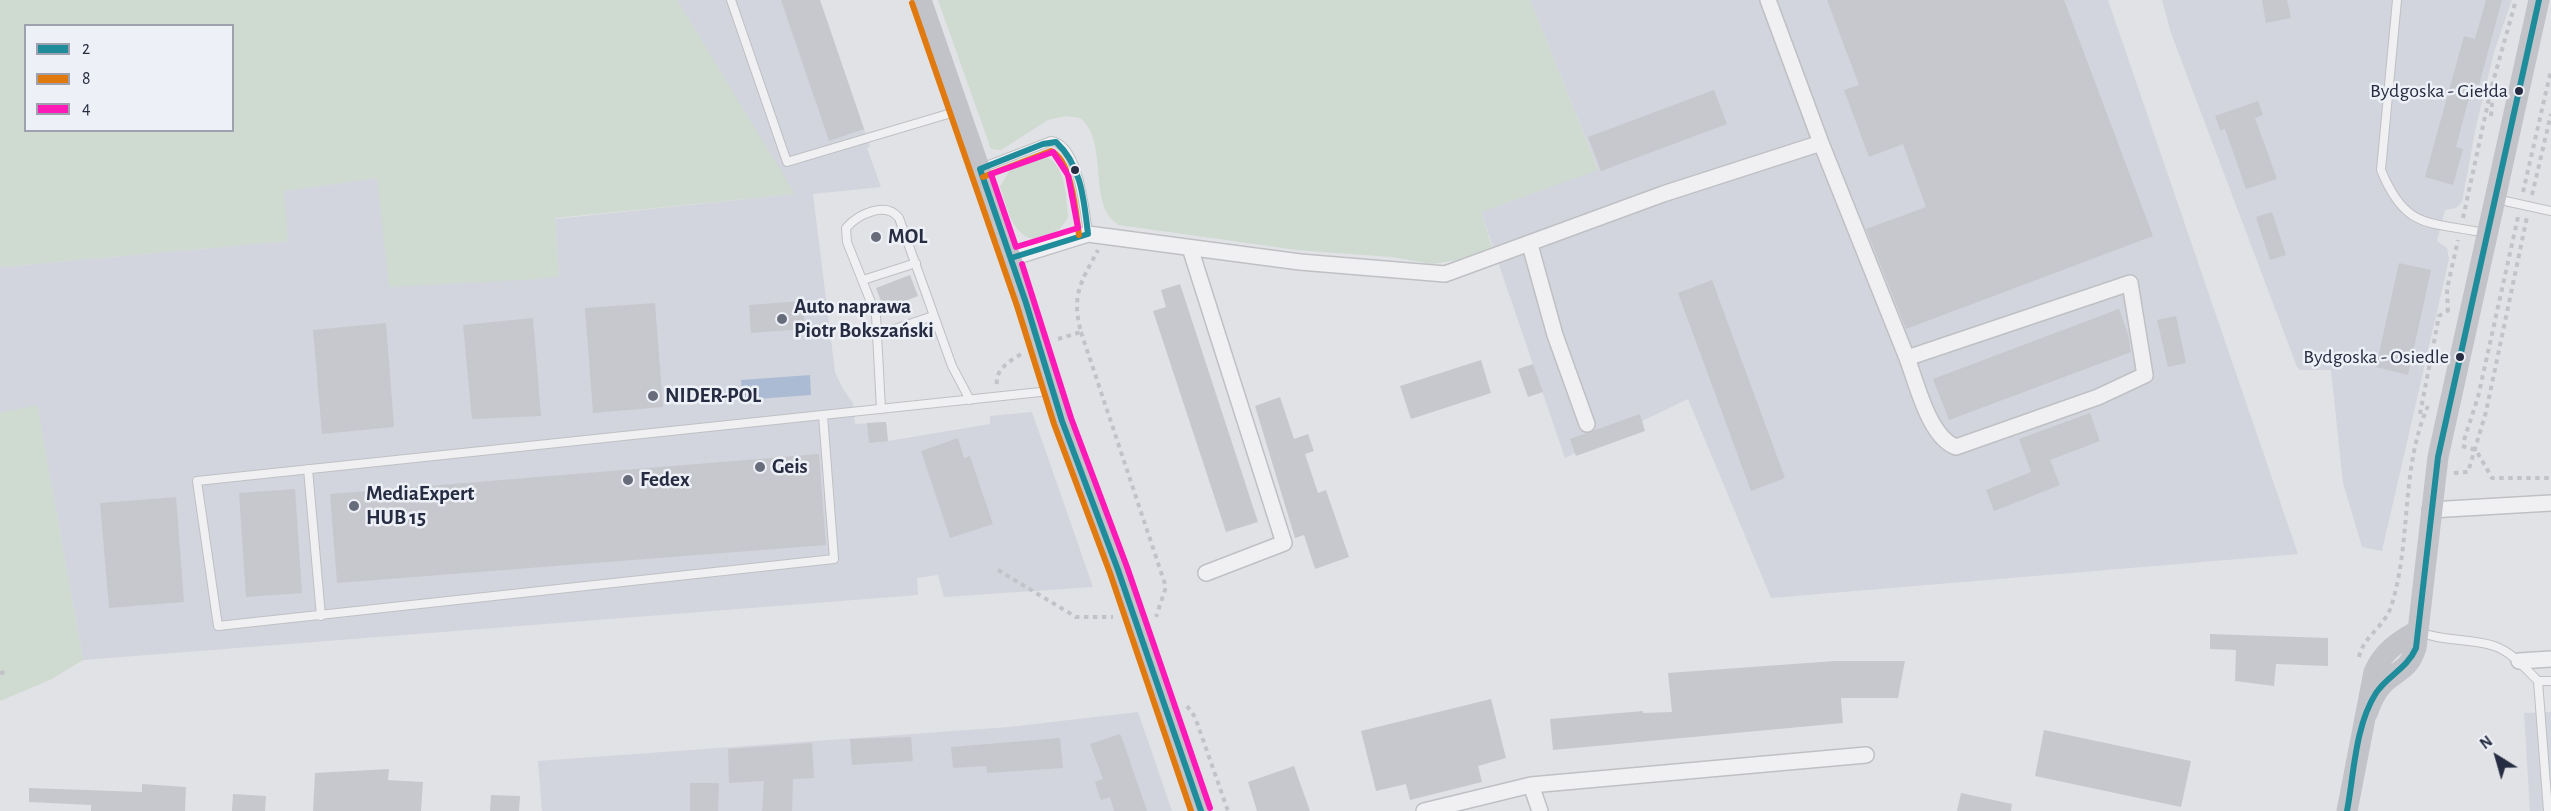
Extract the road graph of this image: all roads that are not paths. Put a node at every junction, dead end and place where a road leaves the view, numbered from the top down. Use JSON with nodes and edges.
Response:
{"nodes":[{"id":1,"x":730,"y":0,"type":"edge"},
{"id":2,"x":921,"y":0,"type":"edge"},
{"id":3,"x":1768,"y":0,"type":"edge"},
{"id":4,"x":2397,"y":0,"type":"edge"},
{"id":5,"x":2539,"y":0,"type":"edge"},
{"id":6,"x":959,"y":110,"type":"junction"},
{"id":7,"x":1821,"y":143,"type":"junction"},
{"id":8,"x":980,"y":169,"type":"junction"},
{"id":9,"x":2494,"y":199,"type":"junction"},
{"id":10,"x":2551,"y":211,"type":"edge"},
{"id":11,"x":2487,"y":233,"type":"junction"},
{"id":12,"x":1088,"y":234,"type":"junction"},
{"id":13,"x":1530,"y":245,"type":"junction"},
{"id":14,"x":1190,"y":248,"type":"junction"},
{"id":15,"x":1011,"y":258,"type":"junction"},
{"id":16,"x":916,"y":263,"type":"junction"},
{"id":17,"x":863,"y":280,"type":"junction"},
{"id":18,"x":933,"y":316,"type":"junction"},
{"id":19,"x":877,"y":335,"type":"junction"},
{"id":20,"x":1907,"y":358,"type":"junction"},
{"id":21,"x":1052,"y":391,"type":"junction"},
{"id":22,"x":970,"y":400,"type":"junction"},
{"id":23,"x":881,"y":409,"type":"junction"},
{"id":24,"x":823,"y":415,"type":"junction"},
{"id":25,"x":1587,"y":424,"type":"dead end"},
{"id":26,"x":308,"y":469,"type":"junction"},
{"id":27,"x":2551,"y":503,"type":"edge"},
{"id":28,"x":2430,"y":510,"type":"junction"},
{"id":29,"x":1206,"y":573,"type":"dead end"},
{"id":30,"x":321,"y":616,"type":"junction"},
{"id":31,"x":2417,"y":631,"type":"junction"},
{"id":32,"x":2551,"y":659,"type":"edge"},
{"id":33,"x":2518,"y":661,"type":"junction"},
{"id":34,"x":2538,"y":681,"type":"junction"},
{"id":35,"x":2551,"y":681,"type":"edge"},
{"id":36,"x":1866,"y":755,"type":"dead end"},
{"id":37,"x":1531,"y":785,"type":"junction"},
{"id":38,"x":1201,"y":811,"type":"edge"},
{"id":39,"x":1424,"y":811,"type":"edge"},
{"id":40,"x":1540,"y":811,"type":"edge"},
{"id":41,"x":2347,"y":811,"type":"edge"},
{"id":42,"x":2548,"y":811,"type":"edge"}],
"edges":[{"from":1,"to":6,"type":"lane"},
{"from":2,"to":6,"type":"main road"},
{"from":3,"to":7,"type":"street"},
{"from":4,"to":11,"type":"lane"},
{"from":5,"to":9,"type":"main road"},
{"from":6,"to":8,"type":"main road"},
{"from":7,"to":13,"type":"street"},
{"from":7,"to":20,"type":"street"},
{"from":8,"to":12,"type":"lane"},
{"from":8,"to":15,"type":"main road"},
{"from":9,"to":10,"type":"lane"},
{"from":9,"to":11,"type":"main road"},
{"from":11,"to":28,"type":"main road"},
{"from":12,"to":14,"type":"street"},
{"from":12,"to":15,"type":"street"},
{"from":13,"to":14,"type":"street"},
{"from":13,"to":25,"type":"street"},
{"from":14,"to":29,"type":"street"},
{"from":15,"to":21,"type":"main road"},
{"from":16,"to":17,"type":"lane"},
{"from":16,"to":17,"type":"lane"},
{"from":16,"to":18,"type":"lane"},
{"from":17,"to":19,"type":"lane"},
{"from":18,"to":19,"type":"lane"},
{"from":18,"to":22,"type":"lane"},
{"from":19,"to":23,"type":"lane"},
{"from":20,"to":20,"type":"street"},
{"from":21,"to":22,"type":"lane"},
{"from":21,"to":38,"type":"main road"},
{"from":22,"to":23,"type":"lane"},
{"from":23,"to":24,"type":"lane"},
{"from":24,"to":26,"type":"lane"},
{"from":24,"to":30,"type":"lane"},
{"from":26,"to":30,"type":"lane"},
{"from":26,"to":30,"type":"lane"},
{"from":27,"to":28,"type":"street"},
{"from":28,"to":31,"type":"main road"},
{"from":31,"to":33,"type":"lane"},
{"from":31,"to":41,"type":"main road"},
{"from":32,"to":33,"type":"street"},
{"from":33,"to":34,"type":"lane"},
{"from":34,"to":35,"type":"lane"},
{"from":34,"to":42,"type":"lane"},
{"from":36,"to":37,"type":"street"},
{"from":37,"to":39,"type":"street"},
{"from":37,"to":40,"type":"street"}]}
